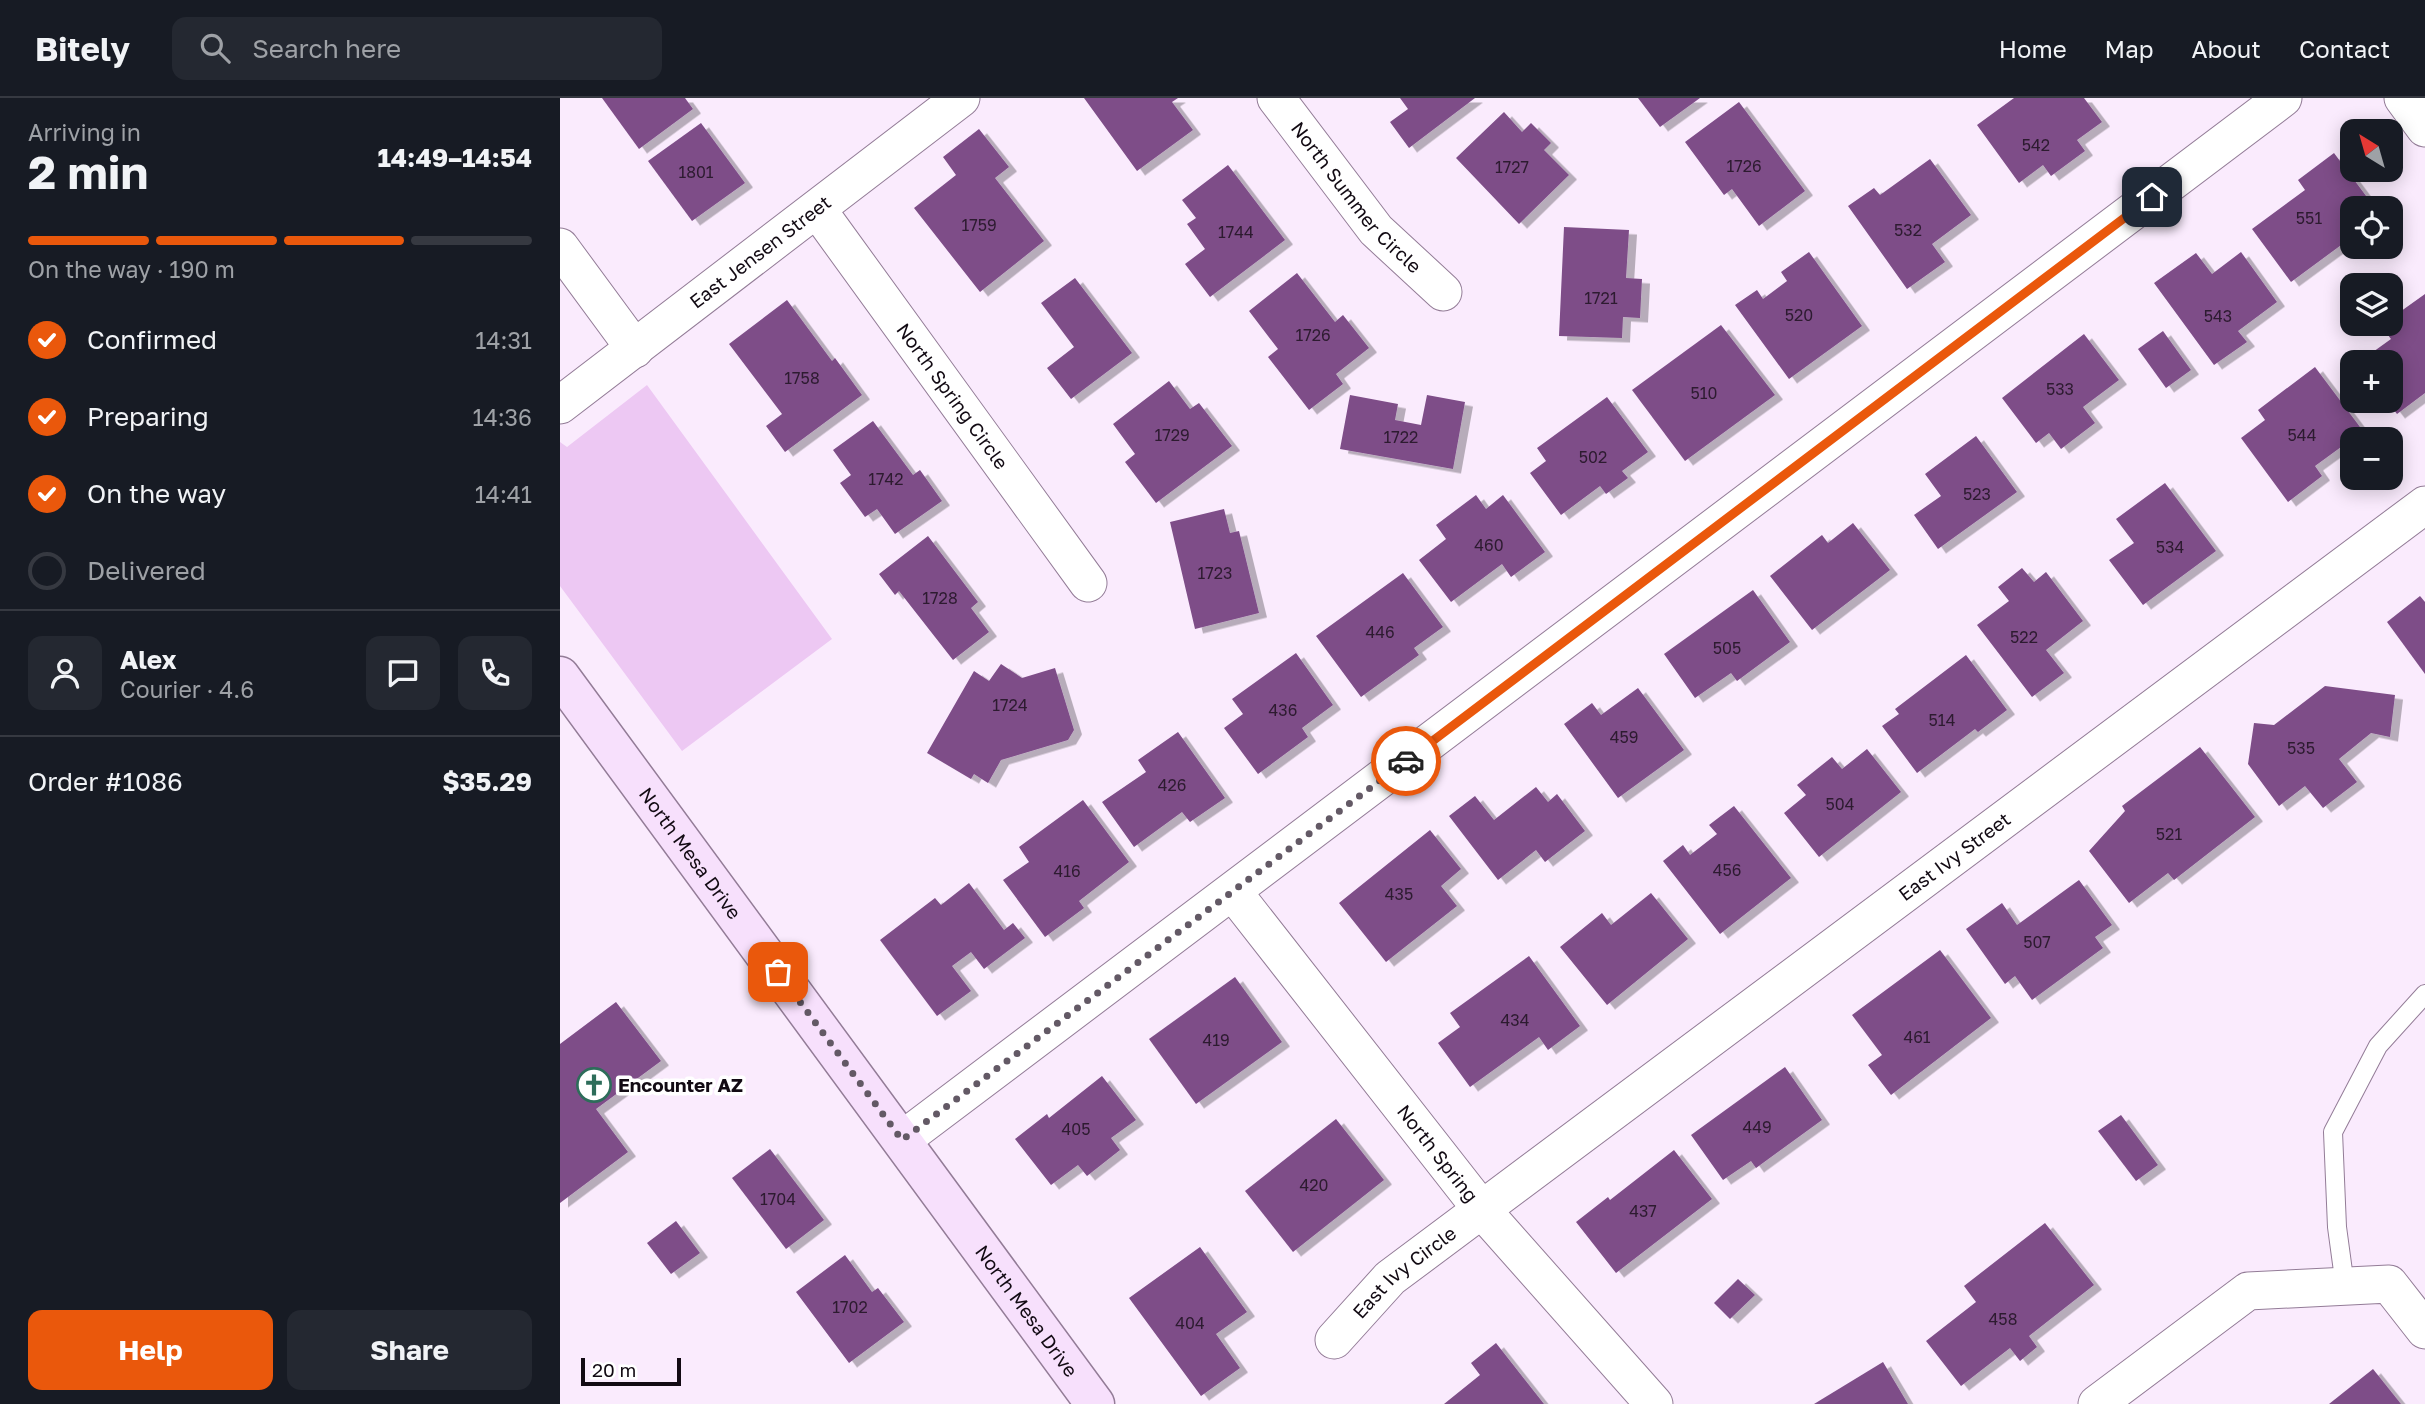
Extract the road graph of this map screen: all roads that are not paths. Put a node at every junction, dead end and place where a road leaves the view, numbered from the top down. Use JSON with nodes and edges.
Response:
{"nodes":[{"id":1,"x":961,"y":98,"type":"edge"},
{"id":2,"x":1276,"y":98,"type":"edge"},
{"id":3,"x":2283,"y":98,"type":"edge"},
{"id":4,"x":2403,"y":98,"type":"edge"},
{"id":5,"x":2425,"y":128,"type":"edge"},
{"id":6,"x":817,"y":209,"type":"junction"},
{"id":7,"x":560,"y":247,"type":"edge"},
{"id":8,"x":1443,"y":292,"type":"dead end"},
{"id":9,"x":635,"y":349,"type":"junction"},
{"id":10,"x":560,"y":405,"type":"edge"},
{"id":11,"x":2425,"y":505,"type":"edge"},
{"id":12,"x":1088,"y":583,"type":"dead end"},
{"id":13,"x":566,"y":696,"type":"edge"},
{"id":14,"x":1233,"y":892,"type":"junction"},
{"id":15,"x":2425,"y":994,"type":"edge"},
{"id":16,"x":902,"y":1140,"type":"junction"},
{"id":17,"x":1482,"y":1210,"type":"junction"},
{"id":18,"x":2345,"y":1286,"type":"junction"},
{"id":19,"x":2425,"y":1330,"type":"edge"},
{"id":20,"x":1334,"y":1340,"type":"dead end"},
{"id":21,"x":1095,"y":1404,"type":"edge"},
{"id":22,"x":1654,"y":1404,"type":"edge"},
{"id":23,"x":2097,"y":1404,"type":"edge"}],
"edges":[{"from":1,"to":6,"type":"street","name":"East Jensen Street"},
{"from":2,"to":8,"type":"street","name":"North Summer Circle"},
{"from":3,"to":14,"type":"street"},
{"from":4,"to":5,"type":"street"},
{"from":6,"to":9,"type":"street","name":"East Jensen Street"},
{"from":6,"to":12,"type":"street","name":"North Spring Circle"},
{"from":7,"to":9,"type":"street"},
{"from":9,"to":10,"type":"street","name":"East Jensen Street"},
{"from":11,"to":17,"type":"street","name":"East Ivy Street"},
{"from":13,"to":16,"type":"main road","name":"North Mesa Drive"},
{"from":14,"to":16,"type":"street"},
{"from":14,"to":17,"type":"street","name":"North Spring"},
{"from":15,"to":18,"type":"lane"},
{"from":16,"to":21,"type":"main road","name":"North Mesa Drive"},
{"from":17,"to":20,"type":"street","name":"East Ivy Circle"},
{"from":17,"to":22,"type":"street","name":"North Spring"},
{"from":18,"to":19,"type":"street"},
{"from":18,"to":23,"type":"street"}]}
